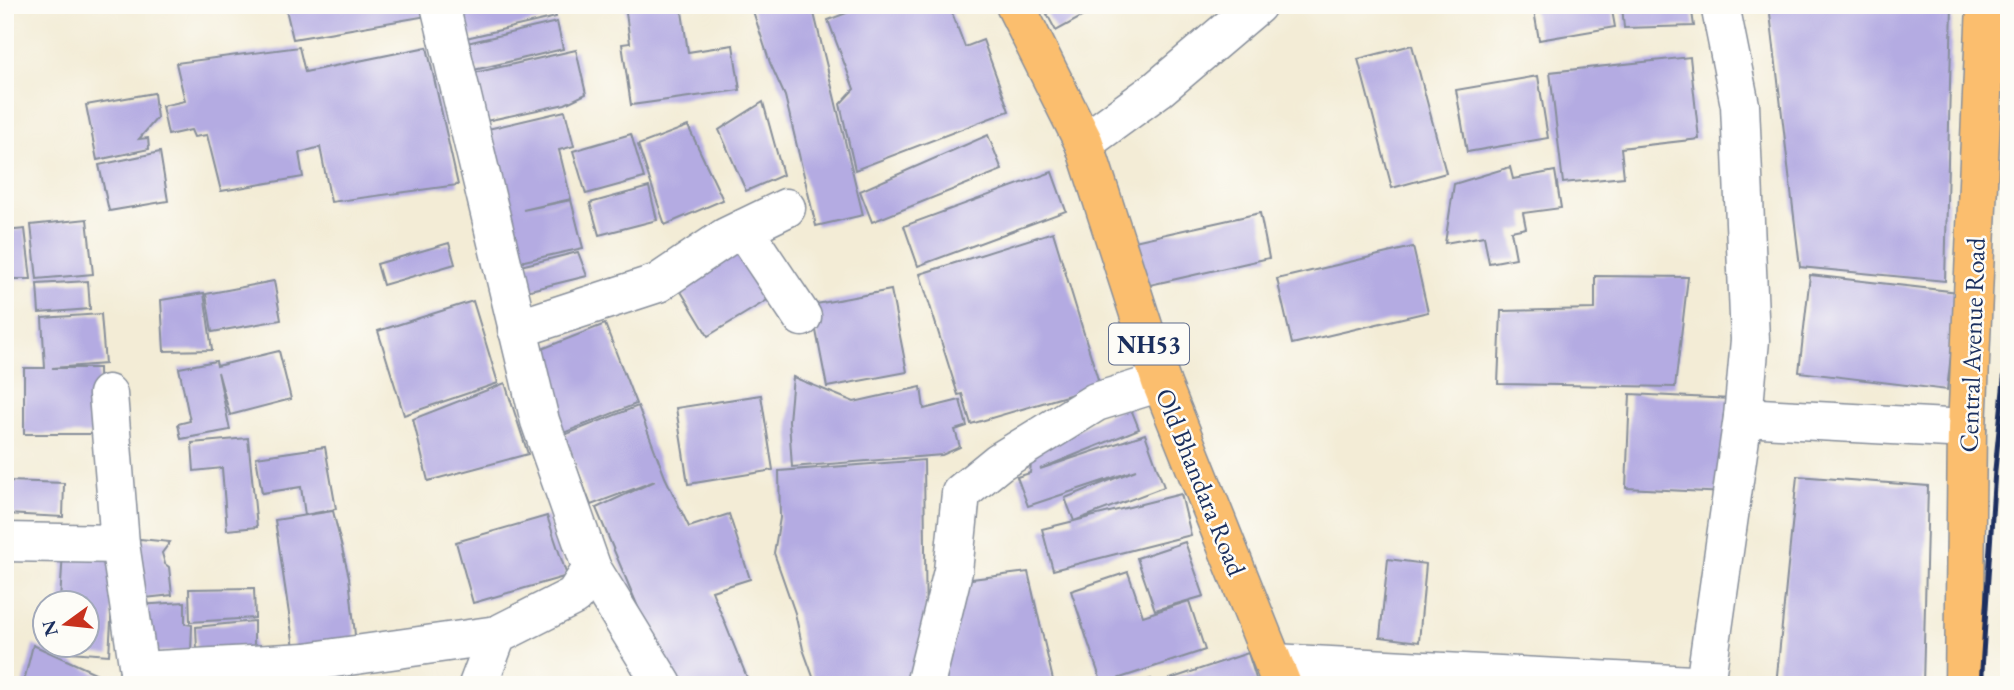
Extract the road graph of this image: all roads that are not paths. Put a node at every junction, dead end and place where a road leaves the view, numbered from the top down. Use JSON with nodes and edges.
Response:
{"nodes":[{"id":1,"x":440,"y":5,"type":"edge"},
{"id":2,"x":1015,"y":5,"type":"edge"},
{"id":3,"x":1257,"y":5,"type":"edge"},
{"id":4,"x":1720,"y":5,"type":"edge"},
{"id":5,"x":1986,"y":5,"type":"edge"},
{"id":6,"x":1218,"y":19,"type":"edge"},
{"id":7,"x":1084,"y":143,"type":"junction"},
{"id":8,"x":786,"y":208,"type":"dead end"},
{"id":9,"x":743,"y":229,"type":"junction"},
{"id":10,"x":802,"y":317,"type":"dead end"},
{"id":11,"x":517,"y":329,"type":"junction"},
{"id":12,"x":1161,"y":383,"type":"junction"},
{"id":13,"x":108,"y":394,"type":"dead end"},
{"id":14,"x":1743,"y":416,"type":"junction"},
{"id":15,"x":1968,"y":429,"type":"junction"},
{"id":16,"x":5,"y":542,"type":"edge"},
{"id":17,"x":120,"y":544,"type":"junction"},
{"id":18,"x":592,"y":569,"type":"junction"},
{"id":19,"x":497,"y":635,"type":"junction"},
{"id":20,"x":1278,"y":674,"type":"edge"},
{"id":21,"x":138,"y":678,"type":"edge"},
{"id":22,"x":478,"y":685,"type":"edge"},
{"id":23,"x":663,"y":685,"type":"edge"},
{"id":24,"x":925,"y":685,"type":"edge"},
{"id":25,"x":1692,"y":685,"type":"edge"},
{"id":26,"x":1704,"y":685,"type":"edge"},
{"id":27,"x":1964,"y":685,"type":"edge"}],
"edges":[{"from":1,"to":11,"type":"street"},
{"from":2,"to":7,"type":"main road","name":"Old Bhandara Road","number":"NH53"},
{"from":3,"to":6,"type":"street"},
{"from":4,"to":14,"type":"street"},
{"from":5,"to":15,"type":"main road","name":"Central Avenue Road"},
{"from":6,"to":7,"type":"street"},
{"from":7,"to":12,"type":"main road","name":"Old Bhandara Road","number":"NH53"},
{"from":8,"to":9,"type":"street"},
{"from":9,"to":10,"type":"street"},
{"from":9,"to":11,"type":"street"},
{"from":11,"to":18,"type":"street"},
{"from":12,"to":20,"type":"main road","name":"Old Bhandara Road","number":"NH53"},
{"from":12,"to":24,"type":"street"},
{"from":13,"to":17,"type":"street"},
{"from":14,"to":15,"type":"street"},
{"from":14,"to":26,"type":"street"},
{"from":15,"to":27,"type":"main road","name":"Central Avenue Road"},
{"from":16,"to":17,"type":"street"},
{"from":17,"to":21,"type":"street"},
{"from":18,"to":19,"type":"street"},
{"from":18,"to":23,"type":"street"},
{"from":19,"to":21,"type":"street"},
{"from":19,"to":22,"type":"street"},
{"from":20,"to":25,"type":"street"}]}
